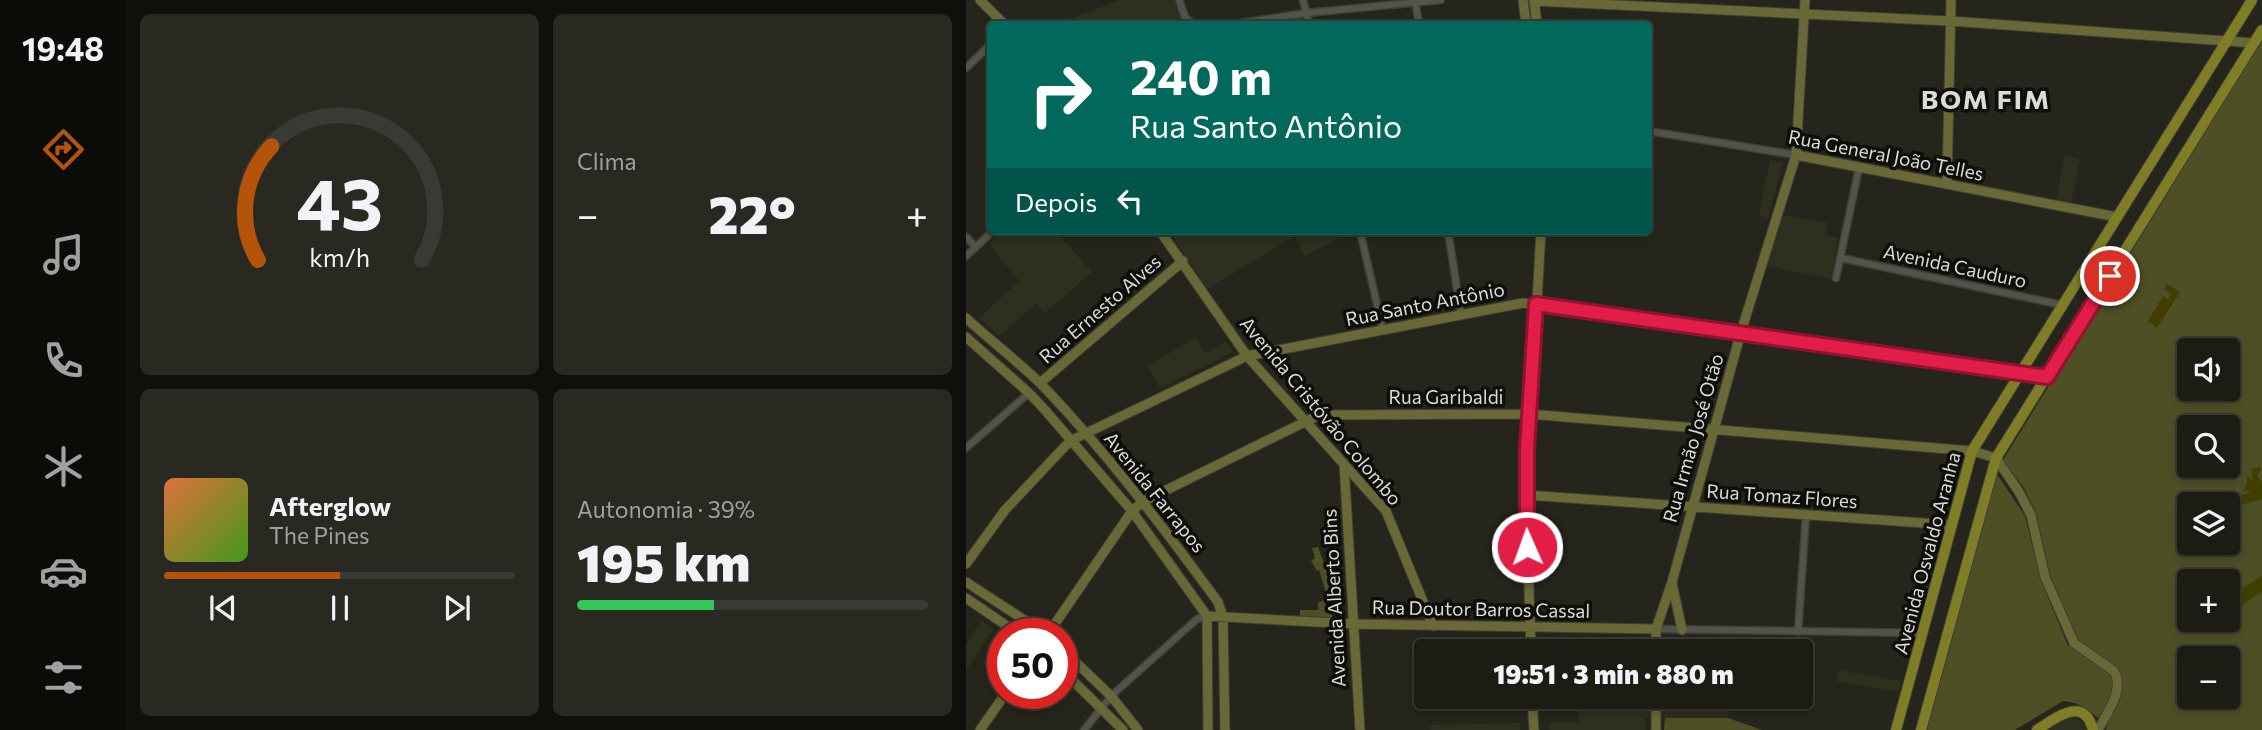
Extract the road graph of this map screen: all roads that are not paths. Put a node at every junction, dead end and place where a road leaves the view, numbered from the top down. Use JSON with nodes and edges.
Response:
{"nodes":[{"id":1,"x":980,"y":0,"type":"edge"},
{"id":2,"x":1179,"y":0,"type":"edge"},
{"id":3,"x":1303,"y":0,"type":"edge"},
{"id":4,"x":1441,"y":0,"type":"edge"},
{"id":5,"x":1522,"y":0,"type":"edge"},
{"id":6,"x":1805,"y":0,"type":"edge"},
{"id":7,"x":1951,"y":0,"type":"edge"},
{"id":8,"x":2252,"y":0,"type":"edge"},
{"id":9,"x":1415,"y":1,"type":"edge"},
{"id":10,"x":1534,"y":1,"type":"edge"},
{"id":11,"x":1637,"y":3,"type":"edge"},
{"id":12,"x":1306,"y":13,"type":"junction"},
{"id":13,"x":1804,"y":13,"type":"junction"},
{"id":14,"x":1001,"y":21,"type":"edge"},
{"id":15,"x":1190,"y":21,"type":"edge"},
{"id":16,"x":1254,"y":21,"type":"edge"},
{"id":17,"x":1308,"y":21,"type":"edge"},
{"id":18,"x":1418,"y":21,"type":"edge"},
{"id":19,"x":1526,"y":21,"type":"edge"},
{"id":20,"x":1537,"y":21,"type":"edge"},
{"id":21,"x":1950,"y":21,"type":"junction"},
{"id":22,"x":2262,"y":30,"type":"edge"},
{"id":23,"x":2226,"y":40,"type":"junction"},
{"id":24,"x":2254,"y":44,"type":"junction"},
{"id":25,"x":987,"y":48,"type":"edge"},
{"id":26,"x":966,"y":68,"type":"edge"},
{"id":27,"x":1652,"y":132,"type":"edge"},
{"id":28,"x":1796,"y":155,"type":"junction"},
{"id":29,"x":1859,"y":168,"type":"junction"},
{"id":30,"x":1947,"y":184,"type":"junction"},
{"id":31,"x":2117,"y":217,"type":"junction"},
{"id":32,"x":988,"y":235,"type":"edge"},
{"id":33,"x":1163,"y":235,"type":"edge"},
{"id":34,"x":1361,"y":235,"type":"edge"},
{"id":35,"x":1449,"y":235,"type":"edge"},
{"id":36,"x":1541,"y":235,"type":"edge"},
{"id":37,"x":966,"y":237,"type":"edge"},
{"id":38,"x":975,"y":246,"type":"junction"},
{"id":39,"x":966,"y":256,"type":"edge"},
{"id":40,"x":1841,"y":258,"type":"junction"},
{"id":41,"x":1183,"y":261,"type":"junction"},
{"id":42,"x":1836,"y":278,"type":"dead end"},
{"id":43,"x":1536,"y":304,"type":"junction"},
{"id":44,"x":2062,"y":305,"type":"junction"},
{"id":45,"x":1461,"y":315,"type":"junction"},
{"id":46,"x":966,"y":318,"type":"edge"},
{"id":47,"x":1383,"y":330,"type":"junction"},
{"id":48,"x":1741,"y":332,"type":"junction"},
{"id":49,"x":966,"y":337,"type":"edge"},
{"id":50,"x":1247,"y":356,"type":"junction"},
{"id":51,"x":2020,"y":373,"type":"junction"},
{"id":52,"x":2047,"y":377,"type":"junction"},
{"id":53,"x":1040,"y":383,"type":"junction"},
{"id":54,"x":1029,"y":393,"type":"junction"},
{"id":55,"x":1529,"y":414,"type":"junction"},
{"id":56,"x":1305,"y":420,"type":"junction"},
{"id":57,"x":1715,"y":429,"type":"junction"},
{"id":58,"x":1086,"y":434,"type":"junction"},
{"id":59,"x":1070,"y":441,"type":"junction"},
{"id":60,"x":966,"y":448,"type":"edge"},
{"id":61,"x":1972,"y":451,"type":"junction"},
{"id":62,"x":1996,"y":458,"type":"junction"},
{"id":63,"x":1344,"y":464,"type":"junction"},
{"id":64,"x":1526,"y":495,"type":"junction"},
{"id":65,"x":1144,"y":501,"type":"junction"},
{"id":66,"x":1692,"y":507,"type":"junction"},
{"id":67,"x":1132,"y":511,"type":"junction"},
{"id":68,"x":1806,"y":515,"type":"junction"},
{"id":69,"x":1952,"y":525,"type":"junction"},
{"id":70,"x":966,"y":564,"type":"edge"},
{"id":71,"x":966,"y":582,"type":"edge"},
{"id":72,"x":1672,"y":582,"type":"junction"},
{"id":73,"x":966,"y":598,"type":"edge"},
{"id":74,"x":1206,"y":616,"type":"junction"},
{"id":75,"x":1223,"y":617,"type":"junction"},
{"id":76,"x":995,"y":618,"type":"edge"},
{"id":77,"x":1022,"y":618,"type":"edge"},
{"id":78,"x":1058,"y":618,"type":"edge"},
{"id":79,"x":1353,"y":624,"type":"junction"},
{"id":80,"x":1433,"y":626,"type":"junction"},
{"id":81,"x":1530,"y":627,"type":"junction"},
{"id":82,"x":1656,"y":629,"type":"junction"},
{"id":83,"x":1682,"y":630,"type":"junction"},
{"id":84,"x":1798,"y":632,"type":"junction"},
{"id":85,"x":1923,"y":633,"type":"junction"},
{"id":86,"x":1530,"y":639,"type":"edge"},
{"id":87,"x":1656,"y":639,"type":"edge"},
{"id":88,"x":1078,"y":664,"type":"edge"},
{"id":89,"x":1078,"y":671,"type":"edge"},
{"id":90,"x":1089,"y":675,"type":"junction"},
{"id":91,"x":1078,"y":686,"type":"edge"},
{"id":92,"x":1111,"y":696,"type":"junction"},
{"id":93,"x":1101,"y":708,"type":"junction"},
{"id":94,"x":995,"y":709,"type":"edge"},
{"id":95,"x":1533,"y":709,"type":"edge"},
{"id":96,"x":1656,"y":709,"type":"edge"},
{"id":97,"x":980,"y":730,"type":"edge"},
{"id":98,"x":1084,"y":730,"type":"edge"},
{"id":99,"x":1124,"y":730,"type":"edge"},
{"id":100,"x":1138,"y":730,"type":"edge"},
{"id":101,"x":1208,"y":730,"type":"edge"},
{"id":102,"x":1225,"y":730,"type":"edge"},
{"id":103,"x":1360,"y":730,"type":"edge"},
{"id":104,"x":1534,"y":730,"type":"edge"},
{"id":105,"x":1656,"y":730,"type":"edge"},
{"id":106,"x":1896,"y":730,"type":"edge"},
{"id":107,"x":1921,"y":730,"type":"edge"},
{"id":108,"x":2037,"y":730,"type":"edge"},
{"id":109,"x":2093,"y":730,"type":"edge"},
{"id":110,"x":2098,"y":730,"type":"edge"}],
"edges":[{"from":1,"to":14,"type":"street"},
{"from":2,"to":15,"type":"street"},
{"from":3,"to":12,"type":"street"},
{"from":4,"to":9,"type":"street"},
{"from":5,"to":19,"type":"street"},
{"from":6,"to":13,"type":"street","name":"Rua Irmão José Otão"},
{"from":7,"to":21,"type":"street"},
{"from":8,"to":23,"type":"main road","name":"Avenida Osvaldo Aranha"},
{"from":9,"to":12,"type":"street"},
{"from":9,"to":18,"type":"street"},
{"from":10,"to":11,"type":"street"},
{"from":10,"to":20,"type":"street"},
{"from":11,"to":13,"type":"street"},
{"from":12,"to":16,"type":"street"},
{"from":12,"to":17,"type":"street"},
{"from":13,"to":21,"type":"street"},
{"from":13,"to":28,"type":"street","name":"Rua Irmão José Otão"},
{"from":21,"to":23,"type":"street"},
{"from":21,"to":30,"type":"street"},
{"from":22,"to":24,"type":"main road","name":"Avenida Osvaldo Aranha"},
{"from":23,"to":24,"type":"street"},
{"from":23,"to":31,"type":"main road","name":"Avenida Osvaldo Aranha"},
{"from":24,"to":52,"type":"main road","name":"Avenida Osvaldo Aranha"},
{"from":25,"to":26,"type":"street"},
{"from":27,"to":28,"type":"street","name":"Rua General João Telles"},
{"from":28,"to":29,"type":"street","name":"Rua General João Telles"},
{"from":28,"to":48,"type":"street","name":"Rua Irmão José Otão"},
{"from":29,"to":30,"type":"street","name":"Rua General João Telles"},
{"from":29,"to":40,"type":"street"},
{"from":30,"to":31,"type":"street","name":"Rua General João Telles"},
{"from":31,"to":44,"type":"main road","name":"Avenida Osvaldo Aranha"},
{"from":32,"to":38,"type":"street"},
{"from":33,"to":41,"type":"street","name":"Avenida Cristóvão Colombo"},
{"from":34,"to":47,"type":"street"},
{"from":35,"to":45,"type":"street"},
{"from":36,"to":43,"type":"street"},
{"from":37,"to":38,"type":"street"},
{"from":38,"to":39,"type":"street"},
{"from":40,"to":42,"type":"street"},
{"from":40,"to":44,"type":"street","name":"Avenida Cauduro"},
{"from":41,"to":50,"type":"street","name":"Avenida Cristóvão Colombo"},
{"from":41,"to":53,"type":"street","name":"Rua Ernesto Alves"},
{"from":43,"to":45,"type":"street","name":"Rua Santo Antônio"},
{"from":43,"to":48,"type":"street","name":"Rua Santo Antônio"},
{"from":43,"to":55,"type":"street"},
{"from":44,"to":51,"type":"main road","name":"Avenida Osvaldo Aranha"},
{"from":45,"to":47,"type":"street","name":"Rua Santo Antônio"},
{"from":46,"to":53,"type":"street","name":"Avenida Farrapos"},
{"from":47,"to":50,"type":"street","name":"Rua Santo Antônio"},
{"from":48,"to":51,"type":"street","name":"Rua Santo Antônio"},
{"from":48,"to":57,"type":"street","name":"Rua Irmão José Otão"},
{"from":49,"to":54,"type":"street","name":"Avenida Farrapos"},
{"from":50,"to":56,"type":"street","name":"Avenida Cristóvão Colombo"},
{"from":50,"to":58,"type":"street","name":"Rua Santo Antônio"},
{"from":51,"to":52,"type":"street","name":"Rua Santo Antônio"},
{"from":51,"to":61,"type":"main road","name":"Avenida Osvaldo Aranha"},
{"from":52,"to":62,"type":"main road","name":"Avenida Osvaldo Aranha"},
{"from":53,"to":58,"type":"street","name":"Avenida Farrapos"},
{"from":54,"to":59,"type":"street","name":"Avenida Farrapos"},
{"from":54,"to":60,"type":"street"},
{"from":55,"to":56,"type":"street","name":"Rua Garibaldi"},
{"from":55,"to":57,"type":"street","name":"Rua Garibaldi"},
{"from":55,"to":64,"type":"street"},
{"from":56,"to":63,"type":"street","name":"Avenida Cristóvão Colombo"},
{"from":56,"to":65,"type":"street","name":"Rua Garibaldi"},
{"from":57,"to":61,"type":"street","name":"Rua Garibaldi"},
{"from":57,"to":66,"type":"street","name":"Rua Irmão José Otão"},
{"from":58,"to":59,"type":"street","name":"Rua Santo Antônio"},
{"from":58,"to":65,"type":"street","name":"Avenida Farrapos"},
{"from":59,"to":67,"type":"street","name":"Avenida Farrapos"},
{"from":59,"to":70,"type":"street","name":"Rua Santo Antônio"},
{"from":61,"to":62,"type":"street","name":"Rua Garibaldi"},
{"from":61,"to":69,"type":"main road","name":"Avenida Osvaldo Aranha"},
{"from":62,"to":107,"type":"main road","name":"Avenida Osvaldo Aranha"},
{"from":62,"to":110,"type":"street"},
{"from":63,"to":79,"type":"street","name":"Avenida Alberto Bins"},
{"from":63,"to":80,"type":"street","name":"Avenida Cristóvão Colombo"},
{"from":64,"to":66,"type":"street","name":"Rua Tomaz Flores"},
{"from":64,"to":81,"type":"street"},
{"from":65,"to":67,"type":"street","name":"Rua Garibaldi"},
{"from":65,"to":75,"type":"street","name":"Avenida Farrapos"},
{"from":66,"to":68,"type":"street","name":"Rua Tomaz Flores"},
{"from":66,"to":72,"type":"street","name":"Rua Irmão José Otão"},
{"from":67,"to":74,"type":"street","name":"Avenida Farrapos"},
{"from":67,"to":78,"type":"street","name":"Rua Garibaldi"},
{"from":68,"to":69,"type":"street","name":"Rua Tomaz Flores"},
{"from":68,"to":84,"type":"street"},
{"from":69,"to":85,"type":"main road","name":"Avenida Osvaldo Aranha"},
{"from":71,"to":77,"type":"street"},
{"from":72,"to":82,"type":"street","name":"Rua Irmão José Otão"},
{"from":72,"to":83,"type":"street"},
{"from":73,"to":76,"type":"street"},
{"from":74,"to":75,"type":"street","name":"Rua Doutor Barros Cassal"},
{"from":74,"to":92,"type":"street"},
{"from":74,"to":101,"type":"street"},
{"from":75,"to":79,"type":"street","name":"Rua Doutor Barros Cassal"},
{"from":75,"to":102,"type":"street","name":"Avenida Farrapos"},
{"from":79,"to":80,"type":"street","name":"Rua Doutor Barros Cassal"},
{"from":79,"to":103,"type":"street","name":"Avenida Alberto Bins"},
{"from":80,"to":81,"type":"street","name":"Rua Doutor Barros Cassal"},
{"from":81,"to":82,"type":"street","name":"Rua Doutor Barros Cassal"},
{"from":81,"to":86,"type":"street"},
{"from":82,"to":83,"type":"street","name":"Rua Doutor Barros Cassal"},
{"from":82,"to":87,"type":"street","name":"Rua Irmão José Otão"},
{"from":83,"to":84,"type":"street","name":"Rua Doutor Barros Cassal"},
{"from":84,"to":85,"type":"street","name":"Rua Doutor Barros Cassal"},
{"from":85,"to":106,"type":"main road","name":"Avenida Osvaldo Aranha"},
{"from":88,"to":90,"type":"street"},
{"from":89,"to":90,"type":"street"},
{"from":90,"to":92,"type":"street"},
{"from":91,"to":93,"type":"street"},
{"from":92,"to":93,"type":"street"},
{"from":92,"to":100,"type":"street"},
{"from":93,"to":98,"type":"street"},
{"from":93,"to":99,"type":"street"},
{"from":94,"to":97,"type":"street"},
{"from":95,"to":104,"type":"street"},
{"from":96,"to":105,"type":"street"},
{"from":108,"to":109,"type":"main road"}]}
